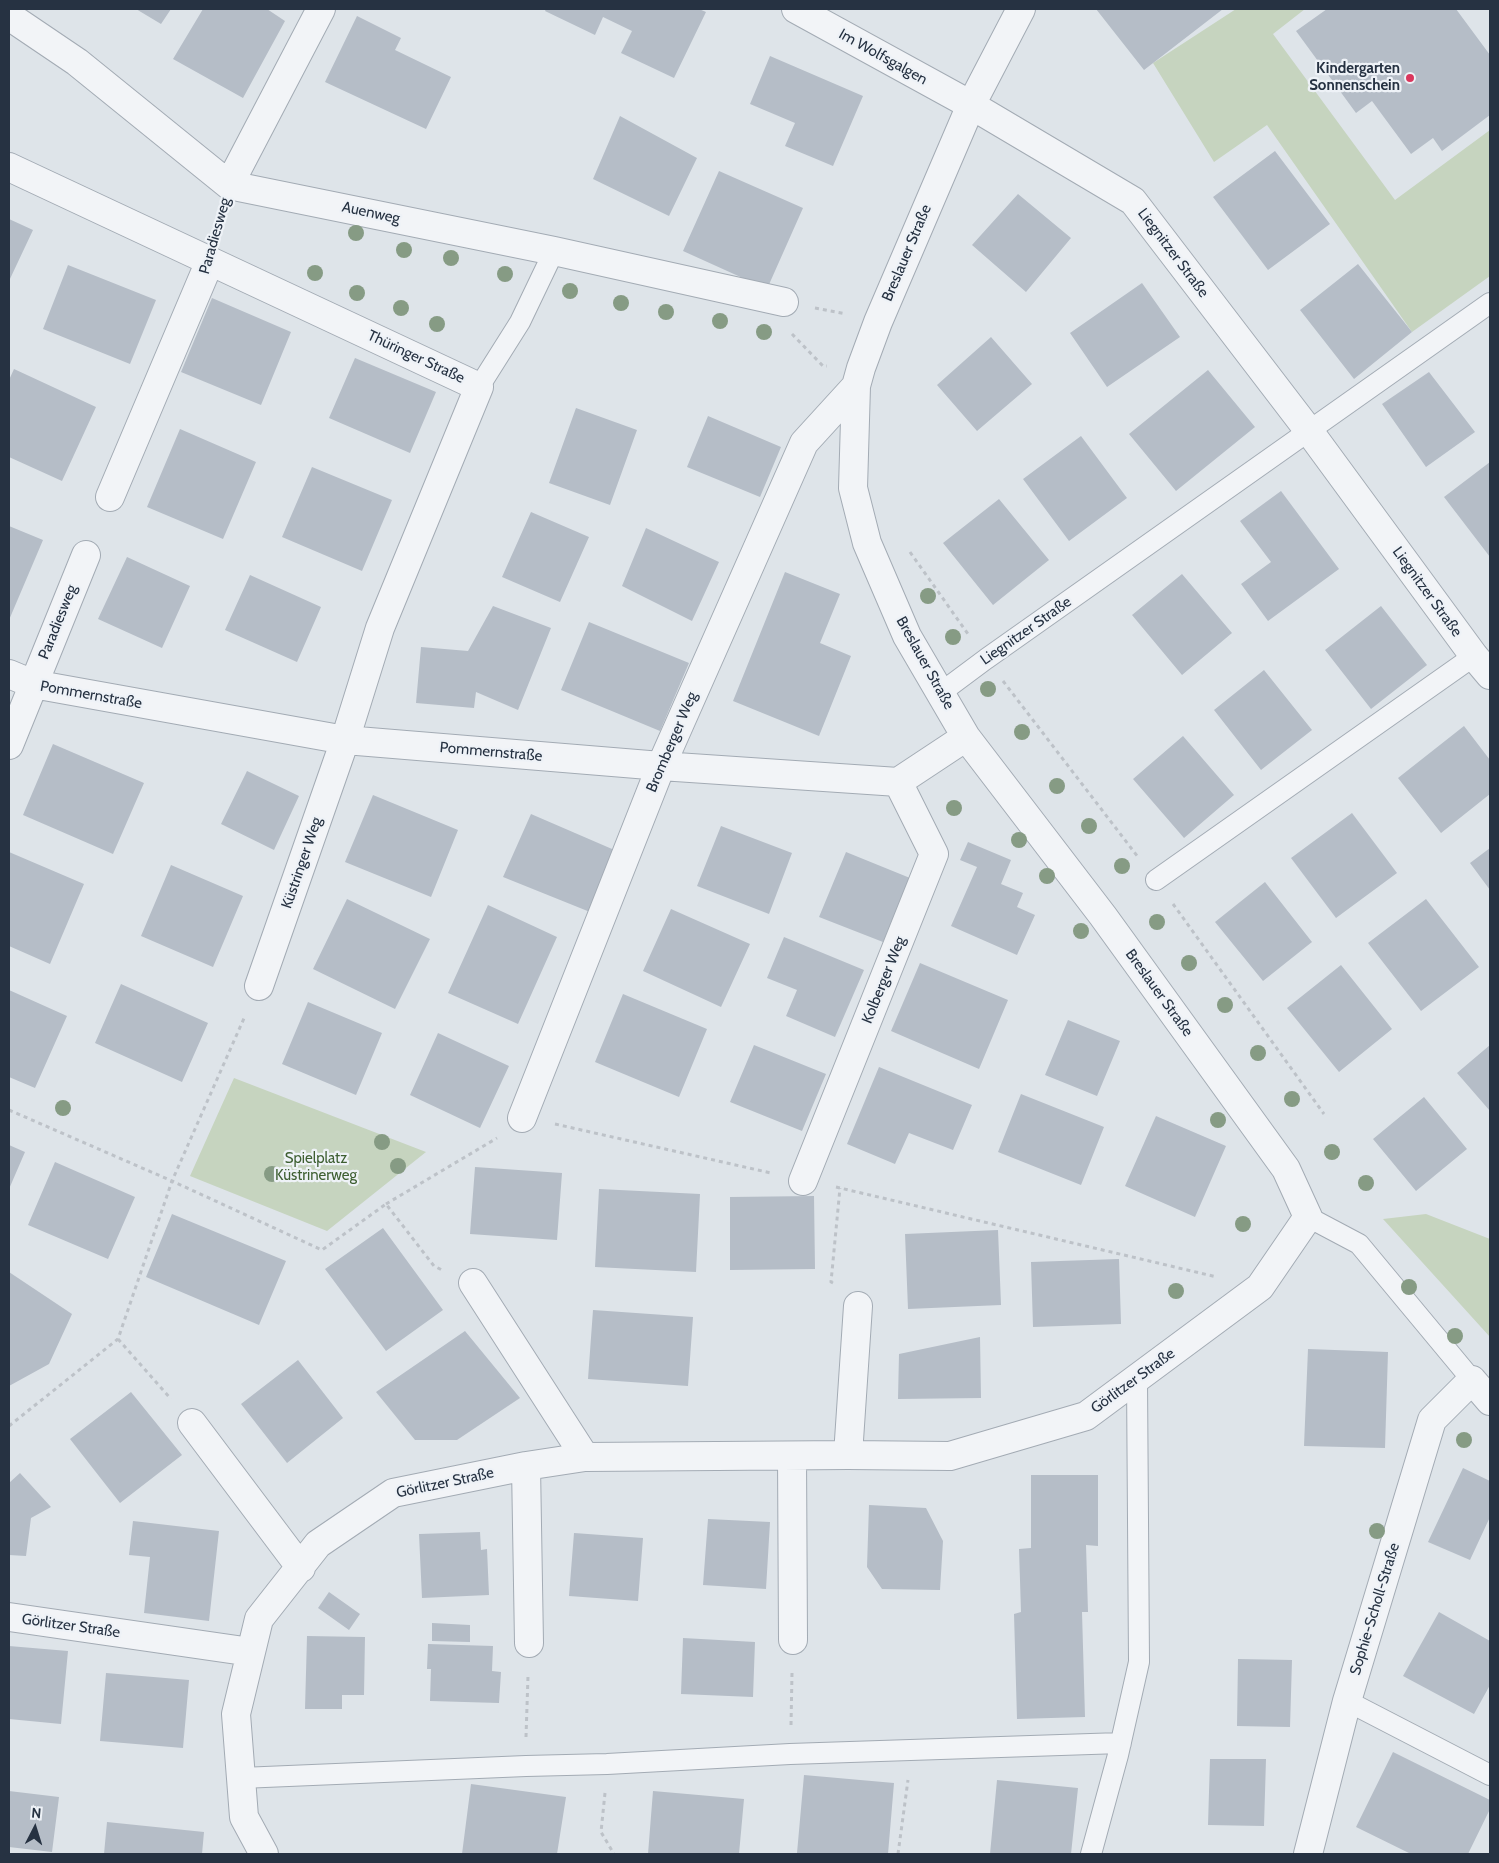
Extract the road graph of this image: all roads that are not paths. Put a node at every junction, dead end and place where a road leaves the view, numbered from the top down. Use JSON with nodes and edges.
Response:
{"nodes":[{"id":1,"x":321,"y":9,"type":"edge"},
{"id":2,"x":796,"y":9,"type":"edge"},
{"id":3,"x":1021,"y":9,"type":"edge"},
{"id":4,"x":9,"y":16,"type":"edge"},
{"id":5,"x":970,"y":105,"type":"junction"},
{"id":6,"x":9,"y":168,"type":"edge"},
{"id":7,"x":229,"y":185,"type":"junction"},
{"id":8,"x":554,"y":251,"type":"junction"},
{"id":9,"x":210,"y":261,"type":"junction"},
{"id":10,"x":784,"y":302,"type":"road end"},
{"id":11,"x":1490,"y":303,"type":"edge"},
{"id":12,"x":859,"y":377,"type":"junction"},
{"id":13,"x":479,"y":387,"type":"junction"},
{"id":14,"x":1310,"y":431,"type":"junction"},
{"id":15,"x":110,"y":497,"type":"dead end"},
{"id":16,"x":86,"y":554,"type":"dead end"},
{"id":17,"x":1482,"y":666,"type":"edge"},
{"id":18,"x":21,"y":679,"type":"edge"},
{"id":19,"x":940,"y":694,"type":"junction"},
{"id":20,"x":966,"y":737,"type":"junction"},
{"id":21,"x":345,"y":740,"type":"junction"},
{"id":22,"x":9,"y":745,"type":"edge"},
{"id":23,"x":661,"y":766,"type":"junction"},
{"id":24,"x":898,"y":782,"type":"junction"},
{"id":25,"x":1156,"y":880,"type":"road end"},
{"id":26,"x":259,"y":986,"type":"road end"},
{"id":27,"x":522,"y":1118,"type":"dead end"},
{"id":28,"x":803,"y":1181,"type":"dead end"},
{"id":29,"x":1308,"y":1217,"type":"junction"},
{"id":30,"x":473,"y":1284,"type":"road end"},
{"id":31,"x":858,"y":1306,"type":"road end"},
{"id":32,"x":1137,"y":1379,"type":"junction"},
{"id":33,"x":1472,"y":1380,"type":"junction"},
{"id":34,"x":1490,"y":1401,"type":"edge"},
{"id":35,"x":192,"y":1423,"type":"road end"},
{"id":36,"x":848,"y":1455,"type":"junction"},
{"id":37,"x":792,"y":1456,"type":"junction"},
{"id":38,"x":585,"y":1457,"type":"junction"},
{"id":39,"x":526,"y":1466,"type":"junction"},
{"id":40,"x":301,"y":1568,"type":"junction"},
{"id":41,"x":9,"y":1617,"type":"edge"},
{"id":42,"x":793,"y":1640,"type":"road end"},
{"id":43,"x":529,"y":1643,"type":"road end"},
{"id":44,"x":251,"y":1652,"type":"junction"},
{"id":45,"x":1347,"y":1701,"type":"junction"},
{"id":46,"x":1121,"y":1743,"type":"junction"},
{"id":47,"x":1490,"y":1775,"type":"edge"},
{"id":48,"x":241,"y":1778,"type":"junction"},
{"id":49,"x":264,"y":1854,"type":"edge"},
{"id":50,"x":1091,"y":1854,"type":"edge"},
{"id":51,"x":1308,"y":1854,"type":"edge"}],
"edges":[{"from":1,"to":7,"type":"street","name":"Paradiesweg"},
{"from":2,"to":5,"type":"street","name":"Im Wolfsgalgen"},
{"from":3,"to":5,"type":"street","name":"Breslauer Straße"},
{"from":4,"to":7,"type":"street","name":"Auenweg"},
{"from":5,"to":12,"type":"street","name":"Breslauer Straße"},
{"from":5,"to":14,"type":"street","name":"Liegnitzer Straße"},
{"from":6,"to":9,"type":"street","name":"Thüringer Straße"},
{"from":7,"to":8,"type":"street","name":"Auenweg"},
{"from":8,"to":10,"type":"street","name":"Auenweg"},
{"from":8,"to":13,"type":"lane"},
{"from":9,"to":13,"type":"street","name":"Thüringer Straße"},
{"from":9,"to":15,"type":"street","name":"Paradiesweg"},
{"from":11,"to":14,"type":"lane","name":"Liegnitzer Straße"},
{"from":12,"to":19,"type":"street","name":"Breslauer Straße"},
{"from":12,"to":23,"type":"street","name":"Bromberger Weg"},
{"from":13,"to":21,"type":"street","name":"Thüringer Straße"},
{"from":14,"to":17,"type":"street","name":"Liegnitzer Straße"},
{"from":14,"to":19,"type":"lane","name":"Liegnitzer Straße"},
{"from":16,"to":18,"type":"street","name":"Paradiesweg"},
{"from":17,"to":25,"type":"lane","name":"Liegnitzer Straße"},
{"from":18,"to":21,"type":"street","name":"Pommernstraße"},
{"from":18,"to":22,"type":"street","name":"Paradiesweg"},
{"from":19,"to":20,"type":"street","name":"Breslauer Straße"},
{"from":20,"to":24,"type":"street"},
{"from":20,"to":29,"type":"street","name":"Breslauer Straße"},
{"from":21,"to":23,"type":"street","name":"Pommernstraße"},
{"from":21,"to":26,"type":"street","name":"Küstringer Weg"},
{"from":23,"to":24,"type":"street","name":"Pommernstraße"},
{"from":23,"to":27,"type":"street","name":"Bromberger Weg"},
{"from":24,"to":28,"type":"street","name":"Kolberger Weg"},
{"from":29,"to":32,"type":"street","name":"Görlitzer Straße"},
{"from":29,"to":33,"type":"lane"},
{"from":30,"to":38,"type":"street"},
{"from":31,"to":36,"type":"street"},
{"from":32,"to":36,"type":"street","name":"Görlitzer Straße"},
{"from":32,"to":46,"type":"lane"},
{"from":33,"to":34,"type":"street"},
{"from":33,"to":45,"type":"street","name":"Sophie-Scholl-Straße"},
{"from":35,"to":40,"type":"street"},
{"from":36,"to":37,"type":"street","name":"Görlitzer Straße"},
{"from":37,"to":38,"type":"street","name":"Görlitzer Straße"},
{"from":37,"to":42,"type":"street"},
{"from":38,"to":39,"type":"street","name":"Görlitzer Straße"},
{"from":39,"to":40,"type":"street","name":"Görlitzer Straße"},
{"from":39,"to":43,"type":"street"},
{"from":40,"to":44,"type":"street","name":"Görlitzer Straße"},
{"from":41,"to":44,"type":"street","name":"Görlitzer Straße"},
{"from":44,"to":48,"type":"street","name":"Görlitzer Straße"},
{"from":45,"to":47,"type":"lane"},
{"from":45,"to":51,"type":"street","name":"Sophie-Scholl-Straße"},
{"from":46,"to":48,"type":"lane"},
{"from":46,"to":50,"type":"lane"},
{"from":48,"to":49,"type":"street","name":"Görlitzer Straße"}]}
